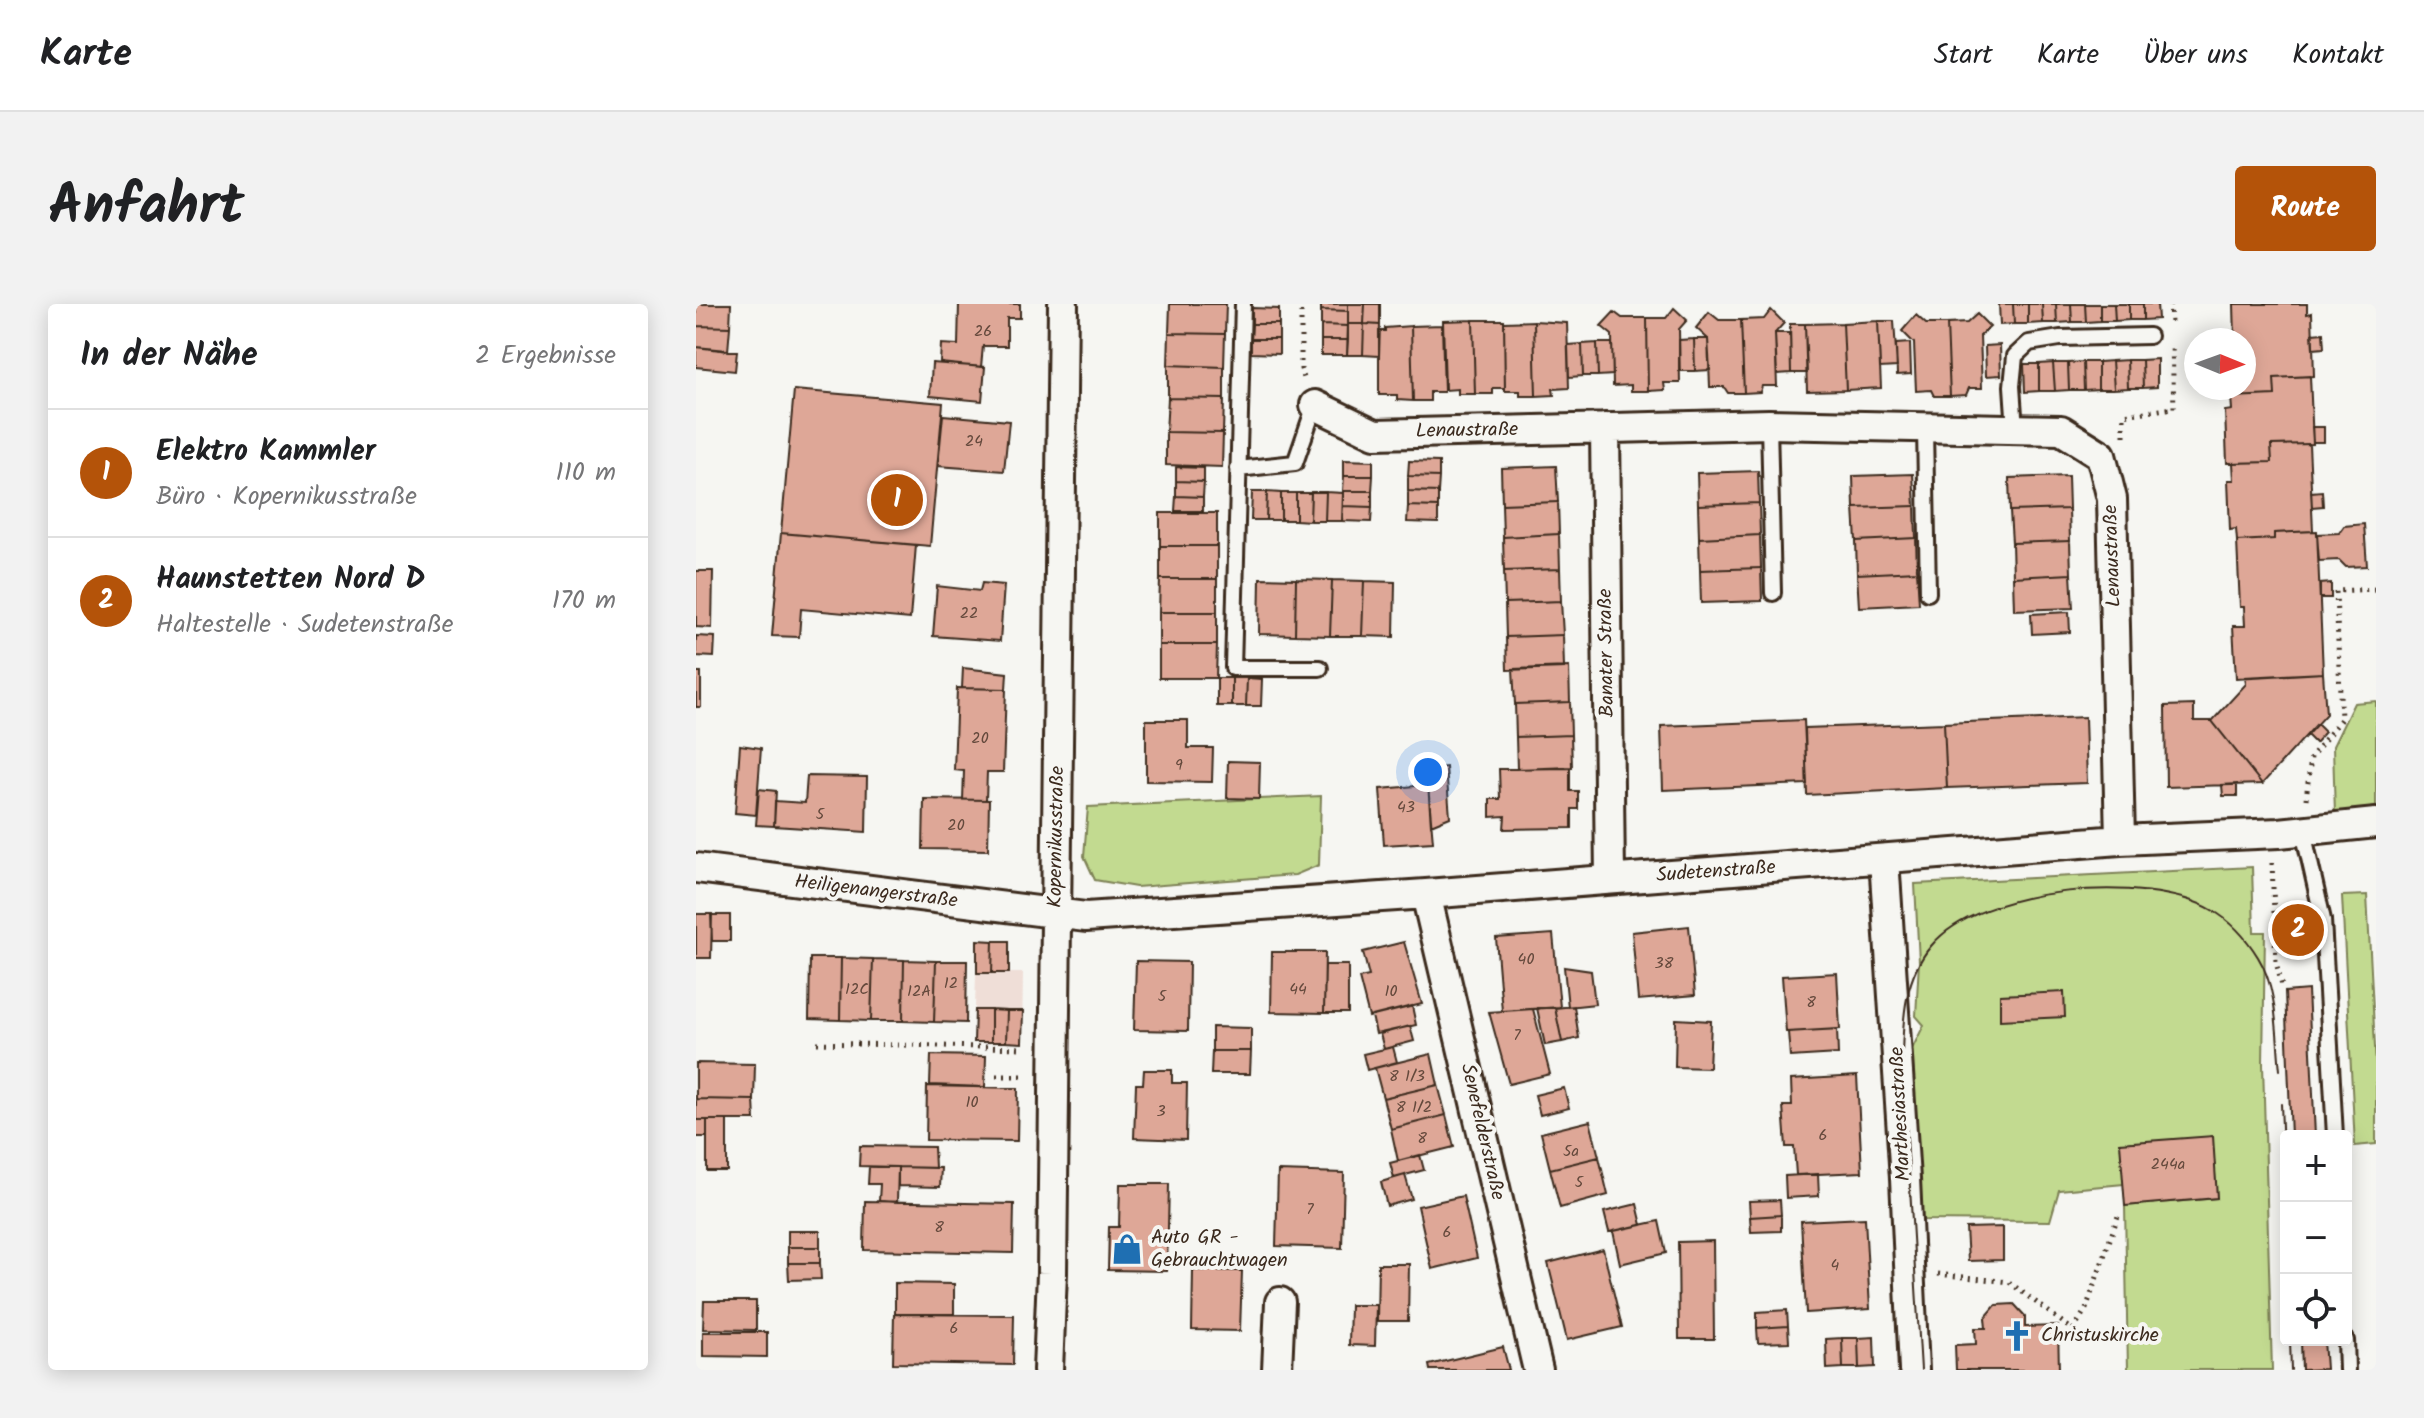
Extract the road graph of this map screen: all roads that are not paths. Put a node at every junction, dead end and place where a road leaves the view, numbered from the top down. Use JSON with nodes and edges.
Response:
{"nodes":[{"id":1,"x":1063,"y":304,"type":"edge"},
{"id":2,"x":1243,"y":304,"type":"edge"},
{"id":3,"x":2149,"y":336,"type":"dead end"},
{"id":4,"x":1315,"y":405,"type":"joint"},
{"id":5,"x":1769,"y":424,"type":"junction"},
{"id":6,"x":1605,"y":428,"type":"junction"},
{"id":7,"x":1925,"y":429,"type":"junction"},
{"id":8,"x":2015,"y":430,"type":"junction"},
{"id":9,"x":1238,"y":469,"type":"junction"},
{"id":10,"x":1773,"y":593,"type":"dead end"},
{"id":11,"x":1928,"y":593,"type":"dead end"},
{"id":12,"x":1320,"y":668,"type":"dead end"},
{"id":13,"x":2376,"y":823,"type":"edge"},
{"id":14,"x":2303,"y":831,"type":"junction"},
{"id":15,"x":2120,"y":840,"type":"junction"},
{"id":16,"x":1884,"y":859,"type":"junction"},
{"id":17,"x":696,"y":868,"type":"edge"},
{"id":18,"x":1610,"y":879,"type":"junction"},
{"id":19,"x":1426,"y":894,"type":"junction"},
{"id":20,"x":1056,"y":915,"type":"junction"},
{"id":21,"x":2335,"y":1130,"type":"edge"},
{"id":22,"x":1280,"y":1302,"type":"dead end"},
{"id":23,"x":2346,"y":1346,"type":"edge"},
{"id":24,"x":1048,"y":1370,"type":"edge"},
{"id":25,"x":1277,"y":1370,"type":"edge"},
{"id":26,"x":1538,"y":1370,"type":"edge"},
{"id":27,"x":1914,"y":1370,"type":"edge"},
{"id":28,"x":2347,"y":1370,"type":"edge"}],
"edges":[{"from":1,"to":20,"type":"street","name":"Kopernikusstraße"},
{"from":2,"to":9,"type":"lane"},
{"from":3,"to":8,"type":"lane"},
{"from":4,"to":6,"type":"street","name":"Lenaustraße"},
{"from":4,"to":9,"type":"lane"},
{"from":5,"to":6,"type":"street","name":"Lenaustraße"},
{"from":5,"to":7,"type":"street","name":"Lenaustraße"},
{"from":5,"to":10,"type":"lane"},
{"from":6,"to":18,"type":"street","name":"Banater Straße"},
{"from":7,"to":8,"type":"street","name":"Lenaustraße"},
{"from":7,"to":11,"type":"lane"},
{"from":8,"to":15,"type":"street","name":"Lenaustraße"},
{"from":9,"to":12,"type":"lane"},
{"from":13,"to":14,"type":"street","name":"Sudetenstraße"},
{"from":14,"to":15,"type":"street","name":"Sudetenstraße"},
{"from":14,"to":21,"type":"lane"},
{"from":15,"to":16,"type":"street","name":"Sudetenstraße"},
{"from":16,"to":18,"type":"street","name":"Sudetenstraße"},
{"from":16,"to":27,"type":"street","name":"Marthesiastraße"},
{"from":17,"to":20,"type":"street","name":"Heiligenangerstraße"},
{"from":18,"to":19,"type":"street","name":"Sudetenstraße"},
{"from":19,"to":20,"type":"street","name":"Sudetenstraße"},
{"from":19,"to":26,"type":"street","name":"Senefelderstraße"},
{"from":20,"to":24,"type":"street","name":"Kopernikusstraße"},
{"from":22,"to":25,"type":"street"},
{"from":23,"to":28,"type":"lane"}]}
